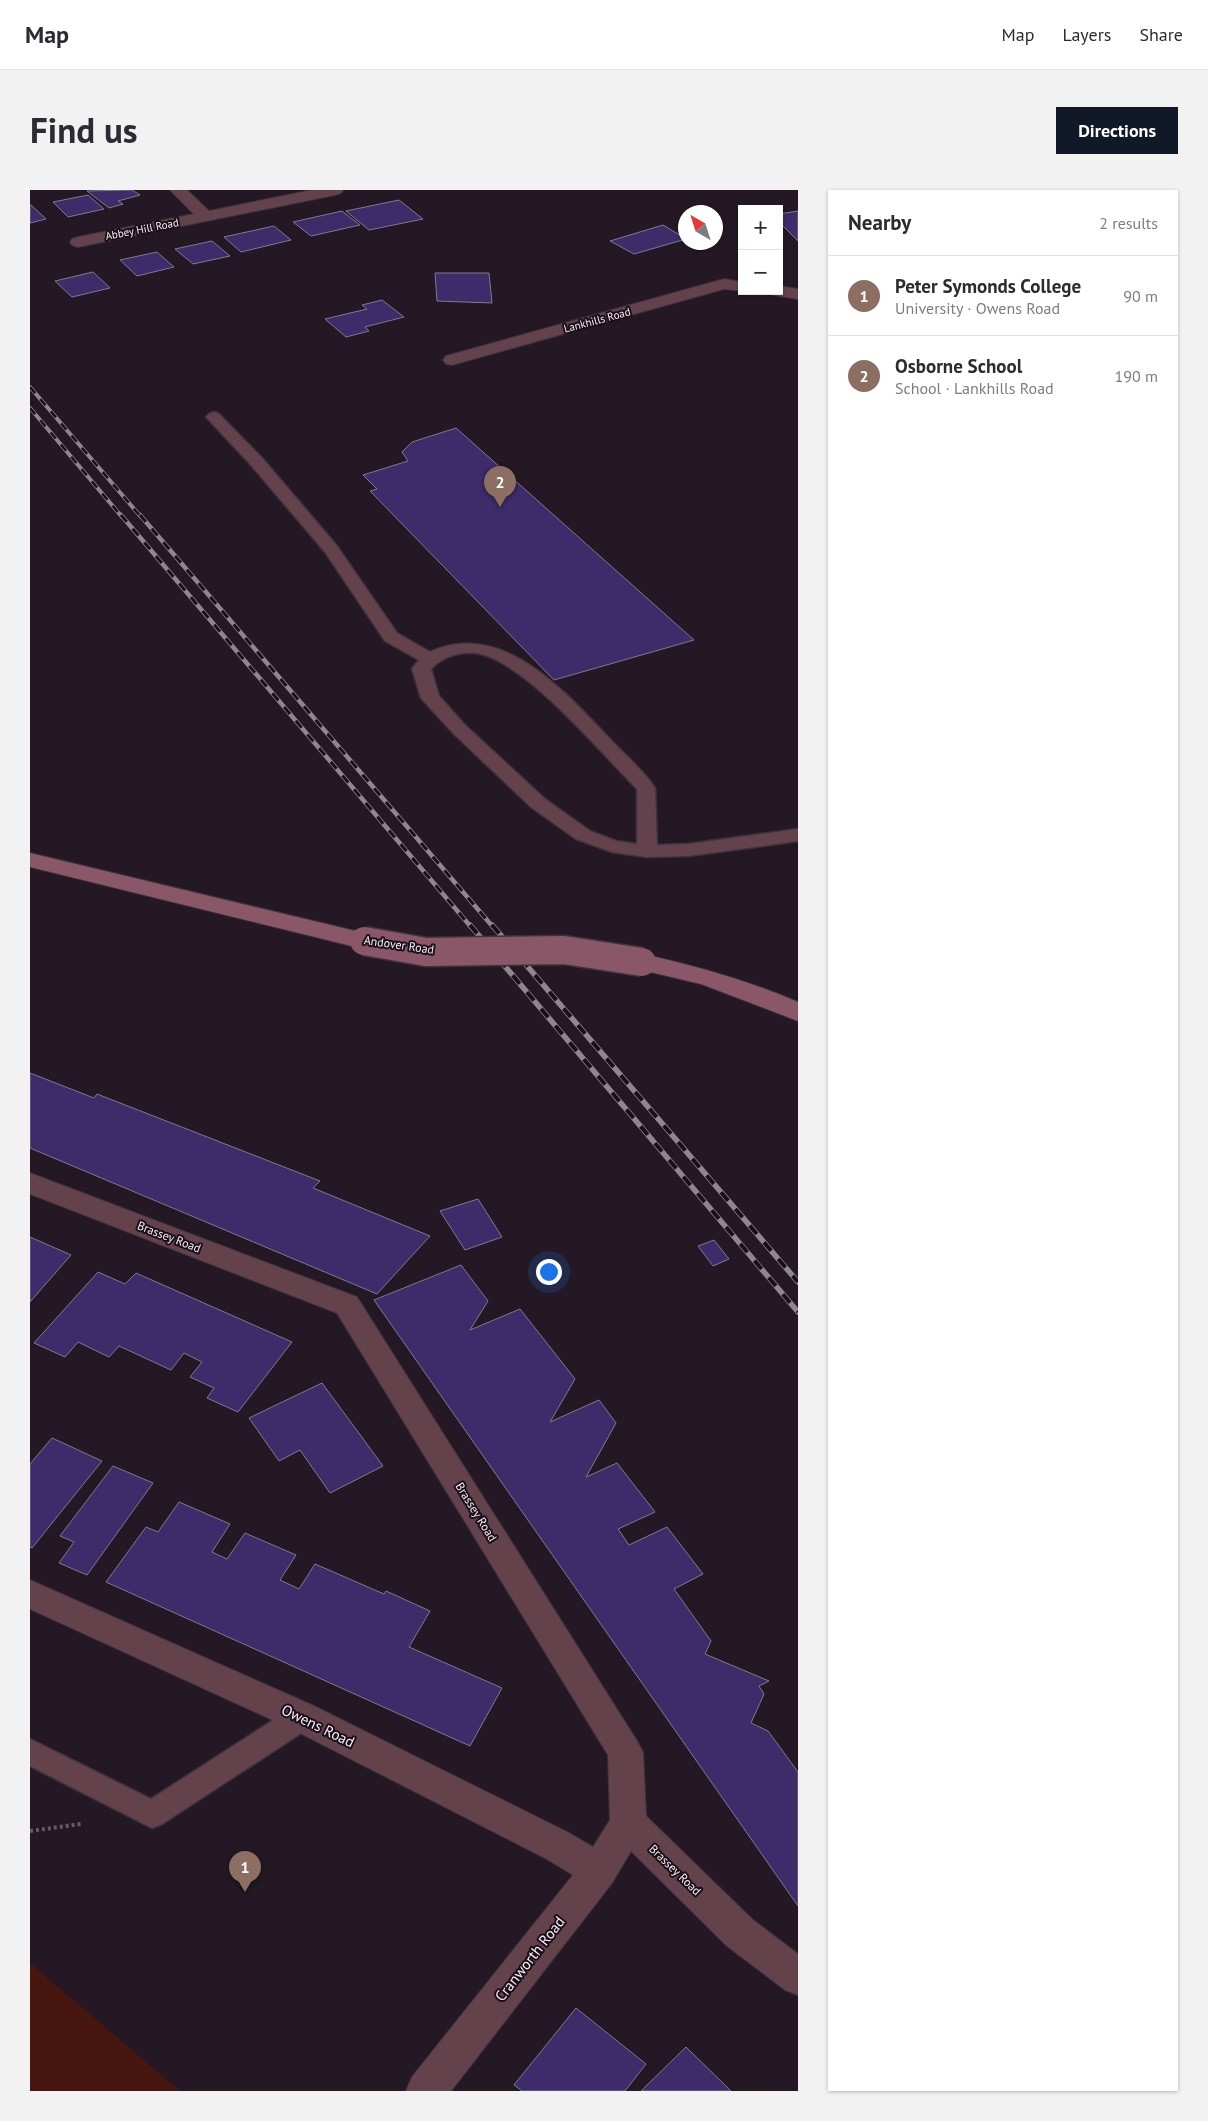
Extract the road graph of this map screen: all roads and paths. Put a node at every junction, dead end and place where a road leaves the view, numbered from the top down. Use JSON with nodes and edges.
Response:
{"nodes":[{"id":1,"x":178,"y":190,"type":"edge"},
{"id":2,"x":339,"y":193,"type":"edge"},
{"id":3,"x":205,"y":216,"type":"junction"},
{"id":4,"x":78,"y":242,"type":"dead end"},
{"id":5,"x":738,"y":286,"type":"edge"},
{"id":6,"x":783,"y":292,"type":"edge"},
{"id":7,"x":798,"y":294,"type":"edge"},
{"id":8,"x":452,"y":360,"type":"dead end"},
{"id":9,"x":214,"y":417,"type":"dead end"},
{"id":10,"x":429,"y":658,"type":"junction"},
{"id":11,"x":798,"y":835,"type":"edge"},
{"id":12,"x":648,"y":851,"type":"junction"},
{"id":13,"x":30,"y":860,"type":"edge"},
{"id":14,"x":798,"y":1012,"type":"edge"},
{"id":15,"x":30,"y":1183,"type":"edge"},
{"id":16,"x":30,"y":1594,"type":"edge"},
{"id":17,"x":302,"y":1717,"type":"junction"},
{"id":18,"x":30,"y":1752,"type":"edge"},
{"id":19,"x":628,"y":1823,"type":"junction"},
{"id":20,"x":599,"y":1871,"type":"junction"},
{"id":21,"x":798,"y":1977,"type":"edge"},
{"id":22,"x":426,"y":2091,"type":"edge"}],
"edges":[{"from":1,"to":3,"type":"street"},
{"from":2,"to":3,"type":"street","name":"Abbey Hill Road"},
{"from":3,"to":4,"type":"street","name":"Abbey Hill Road"},
{"from":5,"to":8,"type":"street","name":"Lankhills Road"},
{"from":6,"to":7,"type":"street"},
{"from":9,"to":10,"type":"lane"},
{"from":10,"to":12,"type":"lane"},
{"from":10,"to":12,"type":"lane"},
{"from":11,"to":12,"type":"lane"},
{"from":13,"to":14,"type":"main road","name":"Andover Road","bridge":true},
{"from":15,"to":19,"type":"street","name":"Brassey Road"},
{"from":16,"to":17,"type":"street","name":"Owens Road"},
{"from":17,"to":18,"type":"lane"},
{"from":17,"to":20,"type":"street","name":"Owens Road"},
{"from":19,"to":20,"type":"street","name":"Cranworth Road"},
{"from":19,"to":21,"type":"street","name":"Brassey Road"},
{"from":20,"to":22,"type":"street","name":"Cranworth Road"}]}
